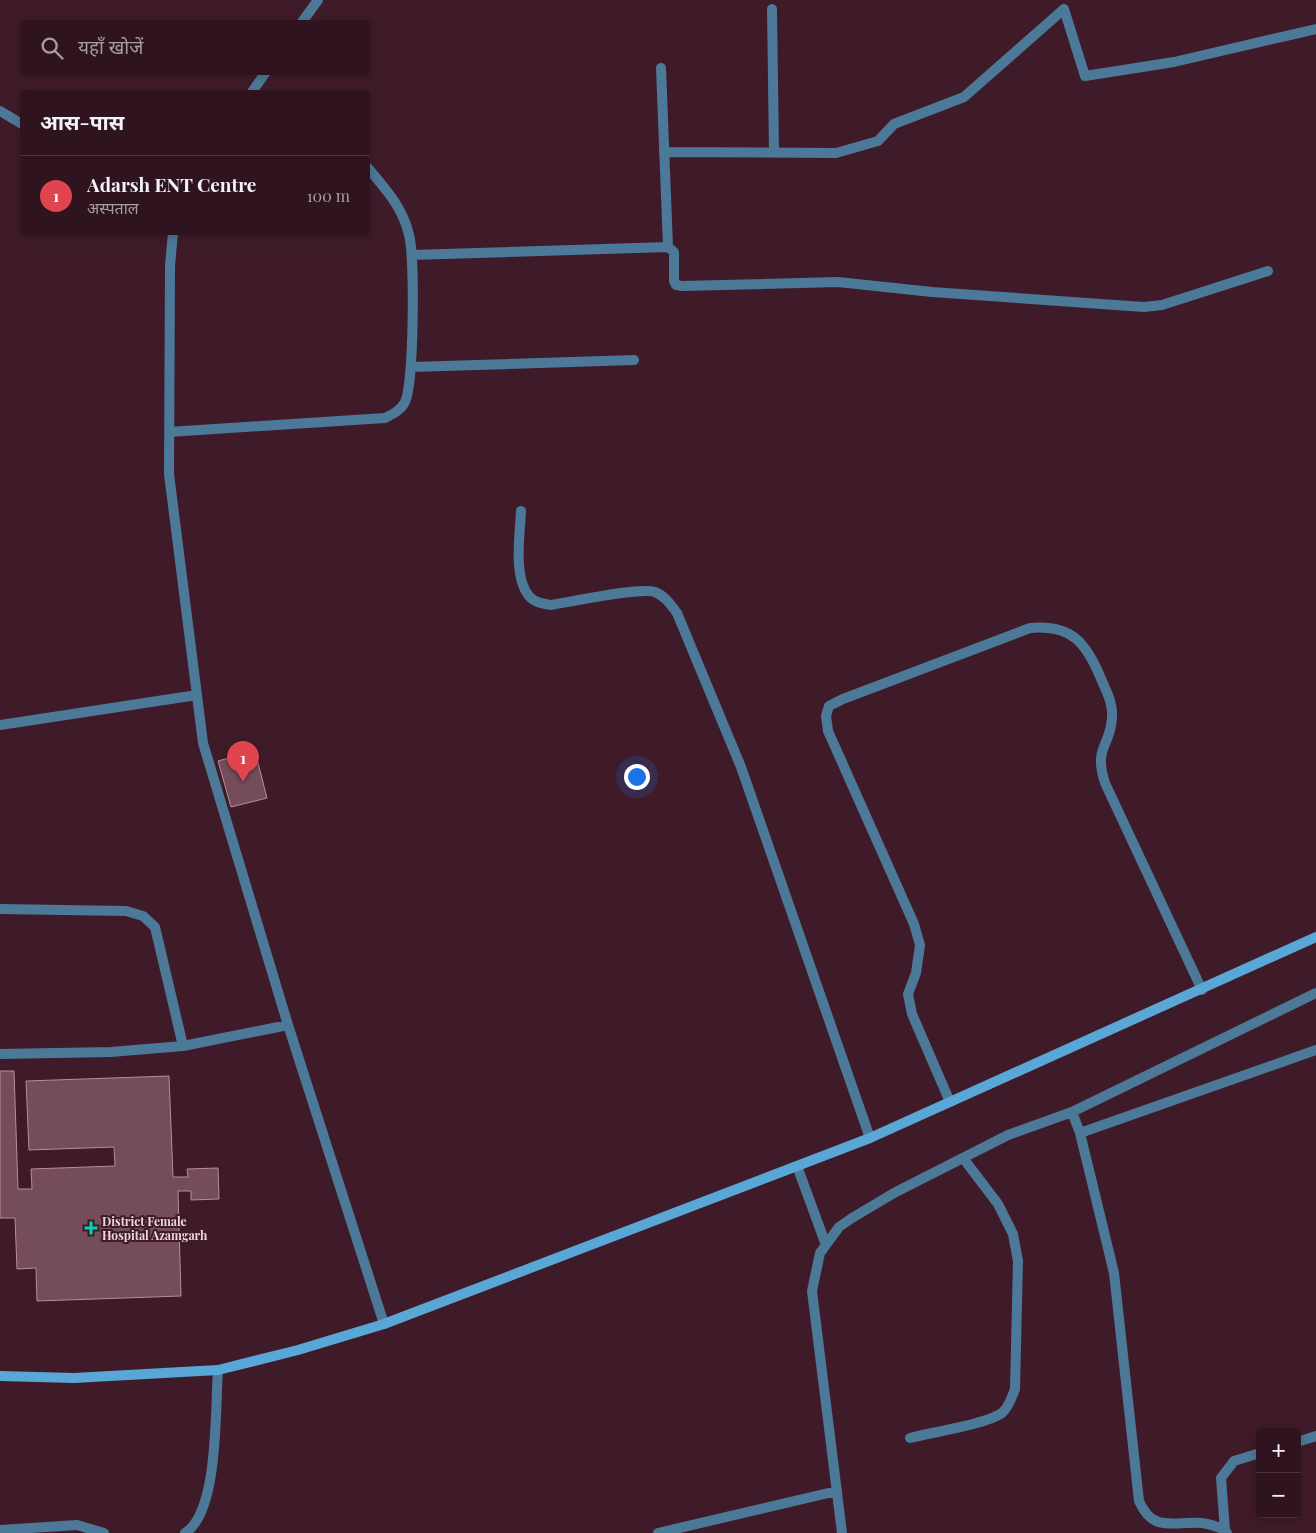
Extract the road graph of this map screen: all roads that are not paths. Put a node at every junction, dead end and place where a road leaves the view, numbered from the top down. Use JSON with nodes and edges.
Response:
{"nodes":[{"id":1,"x":318,"y":0,"type":"edge"},
{"id":2,"x":772,"y":9,"type":"dead end"},
{"id":3,"x":303,"y":20,"type":"edge"},
{"id":4,"x":1316,"y":29,"type":"edge"},
{"id":5,"x":661,"y":68,"type":"dead end"},
{"id":6,"x":264,"y":75,"type":"edge"},
{"id":7,"x":253,"y":90,"type":"edge"},
{"id":8,"x":0,"y":111,"type":"edge"},
{"id":9,"x":20,"y":123,"type":"edge"},
{"id":10,"x":664,"y":152,"type":"junction"},
{"id":11,"x":774,"y":152,"type":"junction"},
{"id":12,"x":370,"y":171,"type":"edge"},
{"id":13,"x":173,"y":235,"type":"edge"},
{"id":14,"x":668,"y":247,"type":"junction"},
{"id":15,"x":412,"y":255,"type":"junction"},
{"id":16,"x":1268,"y":271,"type":"dead end"},
{"id":17,"x":634,"y":360,"type":"dead end"},
{"id":18,"x":411,"y":367,"type":"junction"},
{"id":19,"x":169,"y":432,"type":"junction"},
{"id":20,"x":521,"y":511,"type":"dead end"},
{"id":21,"x":197,"y":695,"type":"junction"},
{"id":22,"x":0,"y":724,"type":"edge"},
{"id":23,"x":0,"y":909,"type":"edge"},
{"id":24,"x":1316,"y":936,"type":"edge"},
{"id":25,"x":1202,"y":990,"type":"junction"},
{"id":26,"x":1316,"y":993,"type":"edge"},
{"id":27,"x":288,"y":1025,"type":"junction"},
{"id":28,"x":183,"y":1046,"type":"junction"},
{"id":29,"x":1316,"y":1050,"type":"edge"},
{"id":30,"x":0,"y":1054,"type":"edge"},
{"id":31,"x":950,"y":1102,"type":"junction"},
{"id":32,"x":1072,"y":1112,"type":"junction"},
{"id":33,"x":1080,"y":1133,"type":"junction"},
{"id":34,"x":870,"y":1138,"type":"junction"},
{"id":35,"x":963,"y":1158,"type":"junction"},
{"id":36,"x":797,"y":1166,"type":"junction"},
{"id":37,"x":826,"y":1245,"type":"junction"},
{"id":38,"x":384,"y":1324,"type":"junction"},
{"id":39,"x":218,"y":1370,"type":"junction"},
{"id":40,"x":0,"y":1376,"type":"edge"},
{"id":41,"x":1316,"y":1436,"type":"edge"},
{"id":42,"x":910,"y":1438,"type":"dead end"},
{"id":43,"x":1301,"y":1441,"type":"edge"},
{"id":44,"x":1256,"y":1454,"type":"edge"},
{"id":45,"x":837,"y":1491,"type":"junction"},
{"id":46,"x":0,"y":1530,"type":"edge"},
{"id":47,"x":1226,"y":1532,"type":"edge"},
{"id":48,"x":104,"y":1533,"type":"edge"},
{"id":49,"x":185,"y":1533,"type":"edge"},
{"id":50,"x":658,"y":1533,"type":"edge"},
{"id":51,"x":842,"y":1533,"type":"edge"}],
"edges":[{"from":1,"to":3,"type":"street"},
{"from":2,"to":11,"type":"street"},
{"from":4,"to":11,"type":"street"},
{"from":5,"to":10,"type":"street"},
{"from":6,"to":7,"type":"street"},
{"from":8,"to":9,"type":"street"},
{"from":10,"to":11,"type":"street"},
{"from":10,"to":14,"type":"street"},
{"from":12,"to":15,"type":"street"},
{"from":13,"to":19,"type":"street"},
{"from":14,"to":15,"type":"street"},
{"from":14,"to":16,"type":"street"},
{"from":15,"to":18,"type":"street"},
{"from":17,"to":18,"type":"street"},
{"from":18,"to":19,"type":"street"},
{"from":19,"to":21,"type":"street"},
{"from":20,"to":34,"type":"street"},
{"from":21,"to":22,"type":"street"},
{"from":21,"to":27,"type":"street"},
{"from":23,"to":28,"type":"street"},
{"from":24,"to":25,"type":"street"},
{"from":25,"to":31,"type":"street"},
{"from":25,"to":31,"type":"street"},
{"from":26,"to":32,"type":"street"},
{"from":27,"to":28,"type":"street"},
{"from":27,"to":38,"type":"street"},
{"from":28,"to":30,"type":"street"},
{"from":29,"to":33,"type":"street"},
{"from":31,"to":34,"type":"street"},
{"from":32,"to":33,"type":"street"},
{"from":32,"to":35,"type":"street"},
{"from":33,"to":47,"type":"street"},
{"from":34,"to":36,"type":"street"},
{"from":35,"to":37,"type":"street"},
{"from":35,"to":42,"type":"street"},
{"from":36,"to":37,"type":"street"},
{"from":36,"to":38,"type":"street"},
{"from":37,"to":45,"type":"street"},
{"from":38,"to":39,"type":"street"},
{"from":39,"to":40,"type":"street"},
{"from":39,"to":49,"type":"street"},
{"from":41,"to":43,"type":"street"},
{"from":44,"to":47,"type":"street"},
{"from":45,"to":50,"type":"street"},
{"from":45,"to":51,"type":"street"},
{"from":46,"to":48,"type":"street"}]}
